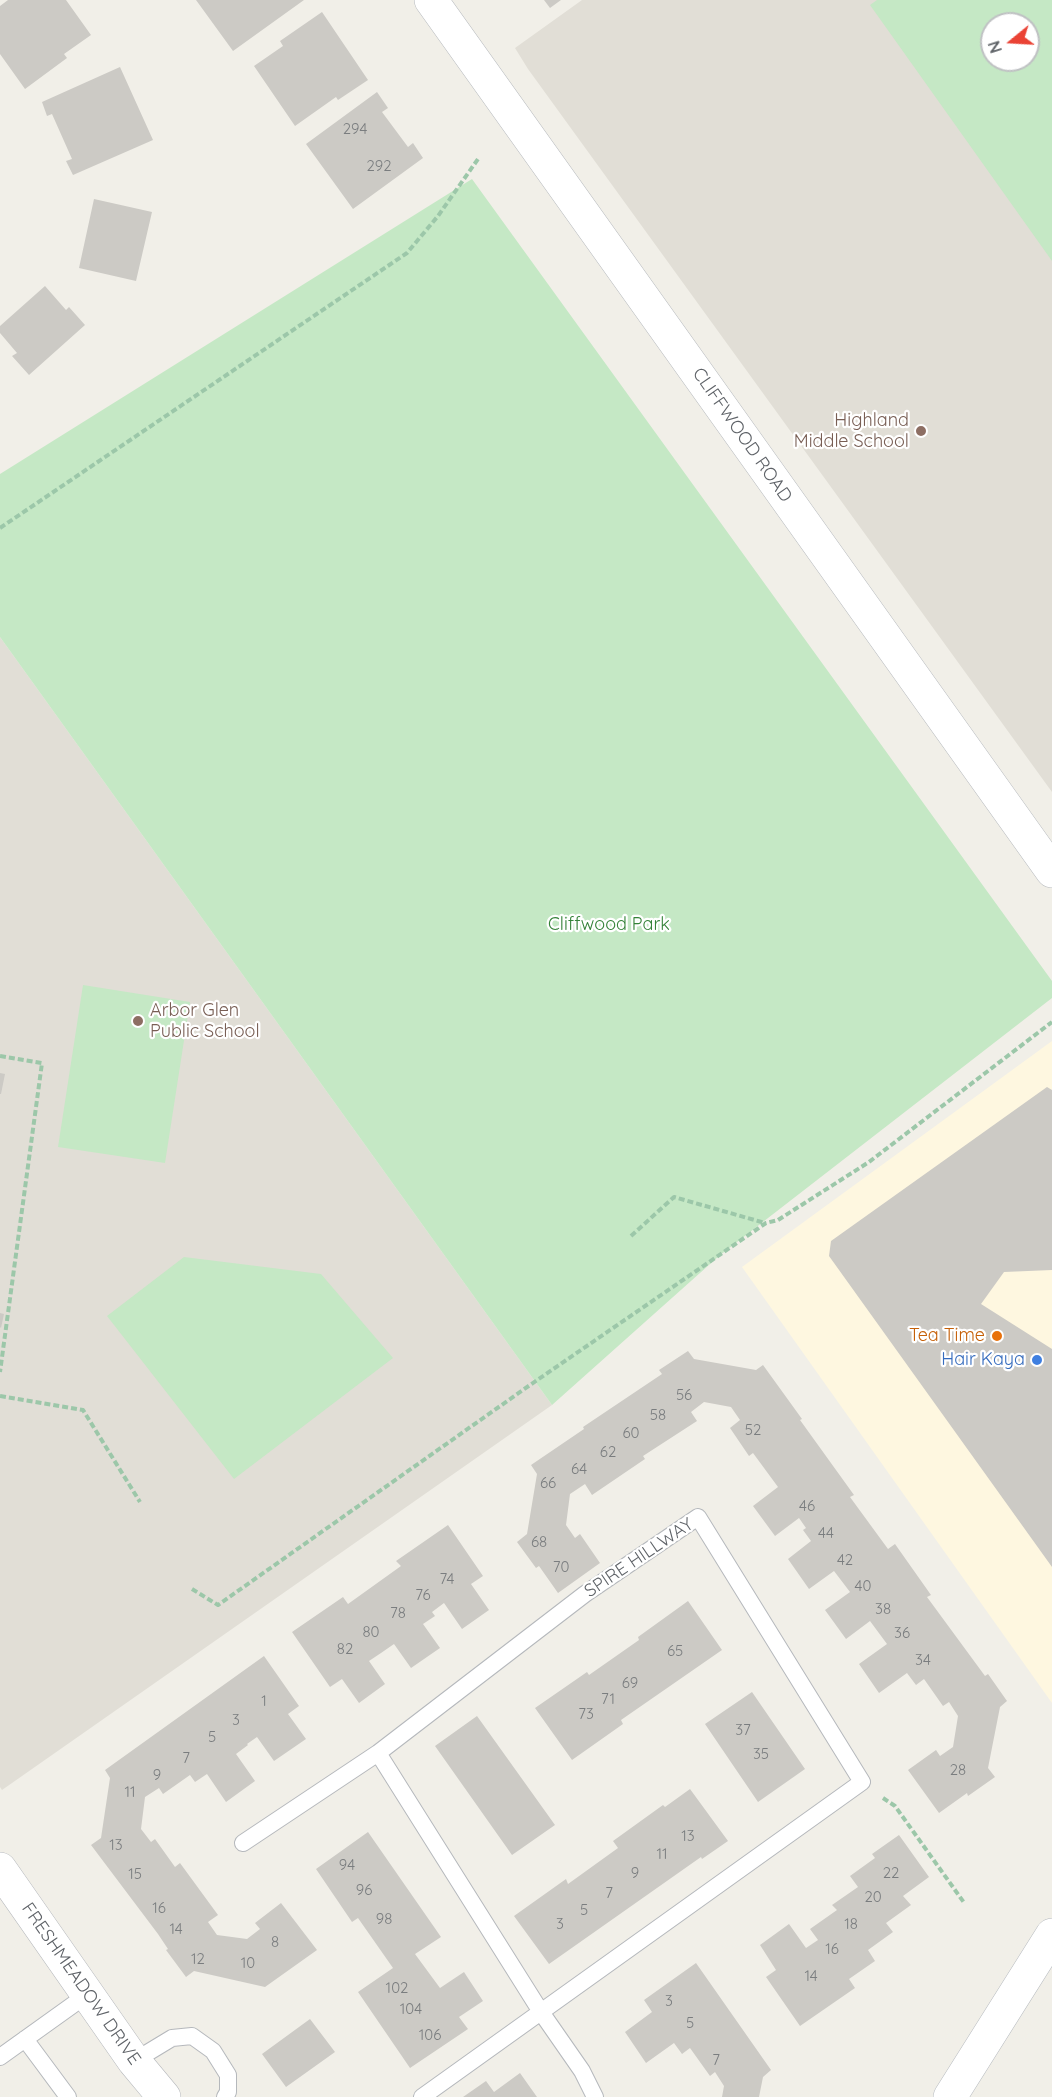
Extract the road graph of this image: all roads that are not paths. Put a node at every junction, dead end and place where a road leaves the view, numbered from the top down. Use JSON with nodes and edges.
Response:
{"nodes":[{"id":1,"x":431,"y":0,"type":"edge"},
{"id":2,"x":1052,"y":871,"type":"edge"},
{"id":3,"x":378,"y":1754,"type":"junction"},
{"id":4,"x":243,"y":1843,"type":"dead end"},
{"id":5,"x":0,"y":1869,"type":"edge"},
{"id":6,"x":1052,"y":1935,"type":"edge"},
{"id":7,"x":88,"y":1994,"type":"junction"},
{"id":8,"x":541,"y":2012,"type":"junction"},
{"id":9,"x":25,"y":2039,"type":"junction"},
{"id":10,"x":0,"y":2057,"type":"edge"},
{"id":11,"x":134,"y":2061,"type":"junction"},
{"id":12,"x":160,"y":2096,"type":"edge"},
{"id":13,"x":68,"y":2097,"type":"edge"},
{"id":14,"x":225,"y":2097,"type":"edge"},
{"id":15,"x":422,"y":2097,"type":"edge"},
{"id":16,"x":595,"y":2097,"type":"edge"},
{"id":17,"x":950,"y":2097,"type":"edge"}],
"edges":[{"from":1,"to":2,"type":"street","name":"CLIFFWOOD ROAD"},
{"from":3,"to":4,"type":"lane"},
{"from":3,"to":8,"type":"lane"},
{"from":3,"to":8,"type":"lane","name":"SPIRE HILLWAY"},
{"from":5,"to":7,"type":"street","name":"FRESHMEADOW DRIVE"},
{"from":6,"to":17,"type":"street"},
{"from":7,"to":9,"type":"lane"},
{"from":7,"to":11,"type":"street","name":"FRESHMEADOW DRIVE"},
{"from":8,"to":15,"type":"lane"},
{"from":8,"to":16,"type":"lane"},
{"from":9,"to":10,"type":"lane"},
{"from":9,"to":13,"type":"lane"},
{"from":11,"to":12,"type":"street","name":"FRESHMEADOW DRIVE"},
{"from":11,"to":14,"type":"lane"}]}
